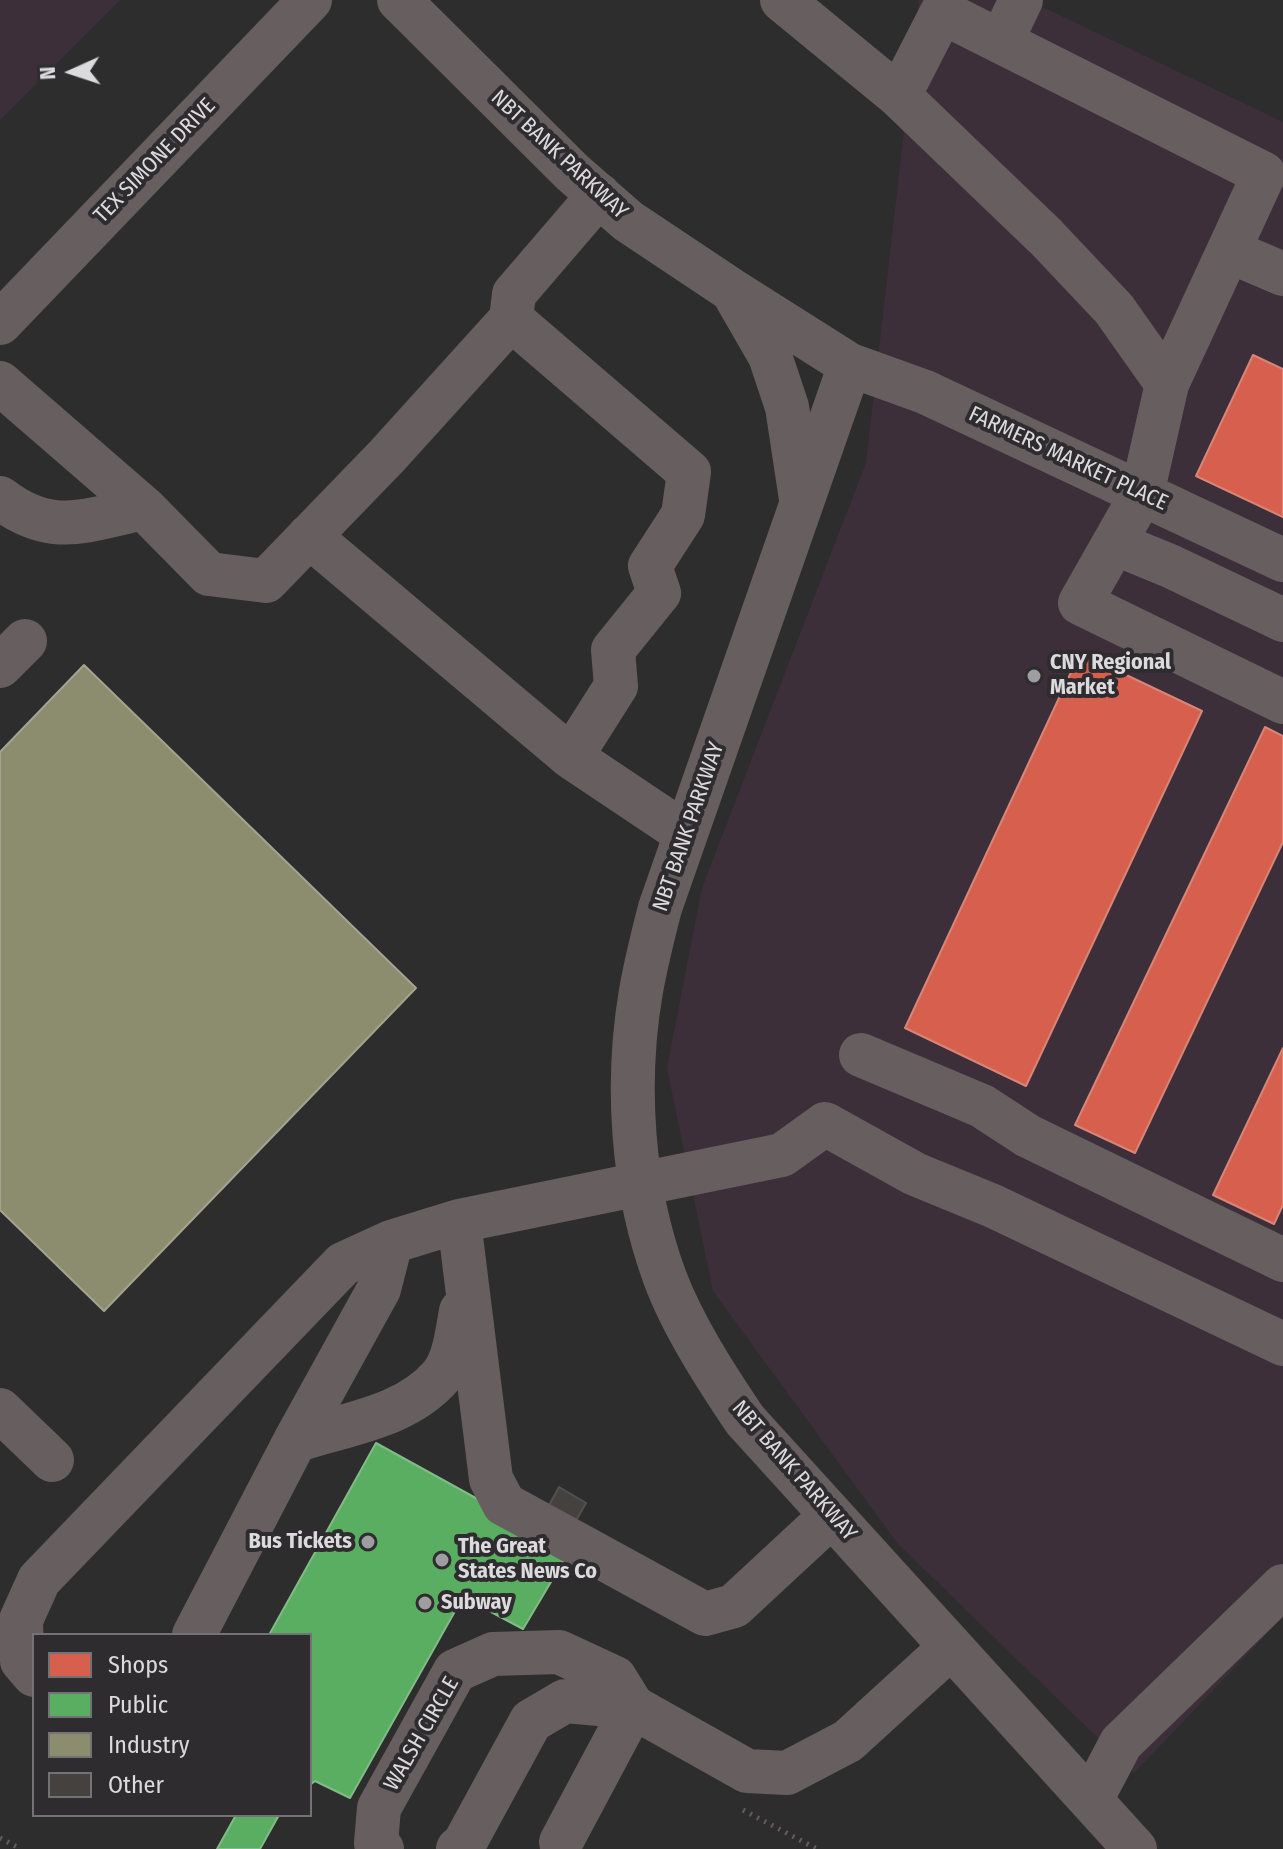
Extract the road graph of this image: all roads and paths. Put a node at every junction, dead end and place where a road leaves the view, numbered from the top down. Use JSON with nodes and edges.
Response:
{"nodes":[{"id":1,"x":310,"y":0,"type":"edge"},
{"id":2,"x":399,"y":0,"type":"edge"},
{"id":3,"x":782,"y":0,"type":"edge"},
{"id":4,"x":1021,"y":0,"type":"edge"},
{"id":5,"x":1001,"y":42,"type":"junction"},
{"id":6,"x":899,"y":96,"type":"junction"},
{"id":7,"x":599,"y":195,"type":"junction"},
{"id":8,"x":1229,"y":251,"type":"junction"},
{"id":9,"x":1283,"y":274,"type":"edge"},
{"id":10,"x":733,"y":291,"type":"junction"},
{"id":11,"x":511,"y":319,"type":"junction"},
{"id":12,"x":0,"y":323,"type":"edge"},
{"id":13,"x":850,"y":365,"type":"junction"},
{"id":14,"x":0,"y":383,"type":"edge"},
{"id":15,"x":1167,"y":384,"type":"junction"},
{"id":16,"x":1142,"y":494,"type":"junction"},
{"id":17,"x":0,"y":498,"type":"edge"},
{"id":18,"x":802,"y":505,"type":"junction"},
{"id":19,"x":144,"y":508,"type":"junction"},
{"id":20,"x":309,"y":536,"type":"junction"},
{"id":21,"x":1114,"y":543,"type":"junction"},
{"id":22,"x":1283,"y":560,"type":"edge"},
{"id":23,"x":1283,"y":620,"type":"edge"},
{"id":24,"x":1283,"y":702,"type":"edge"},
{"id":25,"x":571,"y":757,"type":"junction"},
{"id":26,"x":686,"y":834,"type":"junction"},
{"id":27,"x":861,"y":1055,"type":"dead end"},
{"id":28,"x":642,"y":1184,"type":"junction"},
{"id":29,"x":459,"y":1221,"type":"junction"},
{"id":30,"x":391,"y":1242,"type":"junction"},
{"id":31,"x":1283,"y":1260,"type":"edge"},
{"id":32,"x":465,"y":1281,"type":"junction"},
{"id":33,"x":1283,"y":1344,"type":"edge"},
{"id":34,"x":0,"y":1410,"type":"edge"},
{"id":35,"x":295,"y":1441,"type":"junction"},
{"id":36,"x":52,"y":1460,"type":"dead end"},
{"id":37,"x":831,"y":1516,"type":"junction"},
{"id":38,"x":1283,"y":1586,"type":"edge"},
{"id":39,"x":195,"y":1633,"type":"edge"},
{"id":40,"x":951,"y":1647,"type":"junction"},
{"id":41,"x":32,"y":1673,"type":"edge"},
{"id":42,"x":633,"y":1707,"type":"junction"},
{"id":43,"x":1091,"y":1800,"type":"junction"},
{"id":44,"x":0,"y":1838,"type":"edge"},
{"id":45,"x":561,"y":1842,"type":"dead end"},
{"id":46,"x":21,"y":1849,"type":"edge"},
{"id":47,"x":382,"y":1849,"type":"edge"},
{"id":48,"x":458,"y":1849,"type":"edge"},
{"id":49,"x":1135,"y":1849,"type":"edge"}],
"edges":[{"from":1,"to":12,"type":"street","name":"TEX SIMONE DRIVE"},
{"from":2,"to":7,"type":"street","name":"NBT BANK PARKWAY"},
{"from":3,"to":6,"type":"street"},
{"from":4,"to":5,"type":"street"},
{"from":5,"to":6,"type":"street"},
{"from":5,"to":8,"type":"street"},
{"from":6,"to":15,"type":"street"},
{"from":7,"to":10,"type":"street","name":"NBT BANK PARKWAY"},
{"from":7,"to":11,"type":"street"},
{"from":8,"to":9,"type":"street"},
{"from":8,"to":15,"type":"street"},
{"from":10,"to":13,"type":"street","name":"NBT BANK PARKWAY"},
{"from":10,"to":18,"type":"street","name":"NBT BANK PARKWAY"},
{"from":11,"to":20,"type":"street"},
{"from":11,"to":25,"type":"street"},
{"from":13,"to":16,"type":"street","name":"FARMERS MARKET PLACE"},
{"from":13,"to":18,"type":"street","name":"NBT BANK PARKWAY"},
{"from":14,"to":19,"type":"street"},
{"from":15,"to":16,"type":"street"},
{"from":16,"to":21,"type":"street"},
{"from":16,"to":22,"type":"street","name":"FARMERS MARKET PLACE"},
{"from":17,"to":19,"type":"street"},
{"from":18,"to":26,"type":"street","name":"NBT BANK PARKWAY"},
{"from":19,"to":20,"type":"street"},
{"from":20,"to":25,"type":"street"},
{"from":21,"to":23,"type":"street"},
{"from":21,"to":24,"type":"street"},
{"from":25,"to":26,"type":"street"},
{"from":26,"to":28,"type":"street","name":"NBT BANK PARKWAY"},
{"from":27,"to":31,"type":"street"},
{"from":28,"to":29,"type":"street"},
{"from":28,"to":33,"type":"street"},
{"from":28,"to":37,"type":"street","name":"NBT BANK PARKWAY"},
{"from":29,"to":30,"type":"street"},
{"from":29,"to":32,"type":"street"},
{"from":30,"to":35,"type":"street"},
{"from":30,"to":41,"type":"street"},
{"from":32,"to":35,"type":"street"},
{"from":32,"to":37,"type":"street"},
{"from":34,"to":36,"type":"street"},
{"from":35,"to":39,"type":"street"},
{"from":37,"to":40,"type":"street","name":"NBT BANK PARKWAY"},
{"from":38,"to":43,"type":"street"},
{"from":40,"to":42,"type":"street","name":"WALSH CIRCLE"},
{"from":40,"to":43,"type":"street","name":"NBT BANK PARKWAY"},
{"from":42,"to":45,"type":"street"},
{"from":42,"to":47,"type":"street","name":"WALSH CIRCLE"},
{"from":42,"to":48,"type":"street","name":"WALSH CIRCLE"},
{"from":43,"to":49,"type":"street","name":"NBT BANK PARKWAY"},
{"from":44,"to":46,"type":"path"}]}
